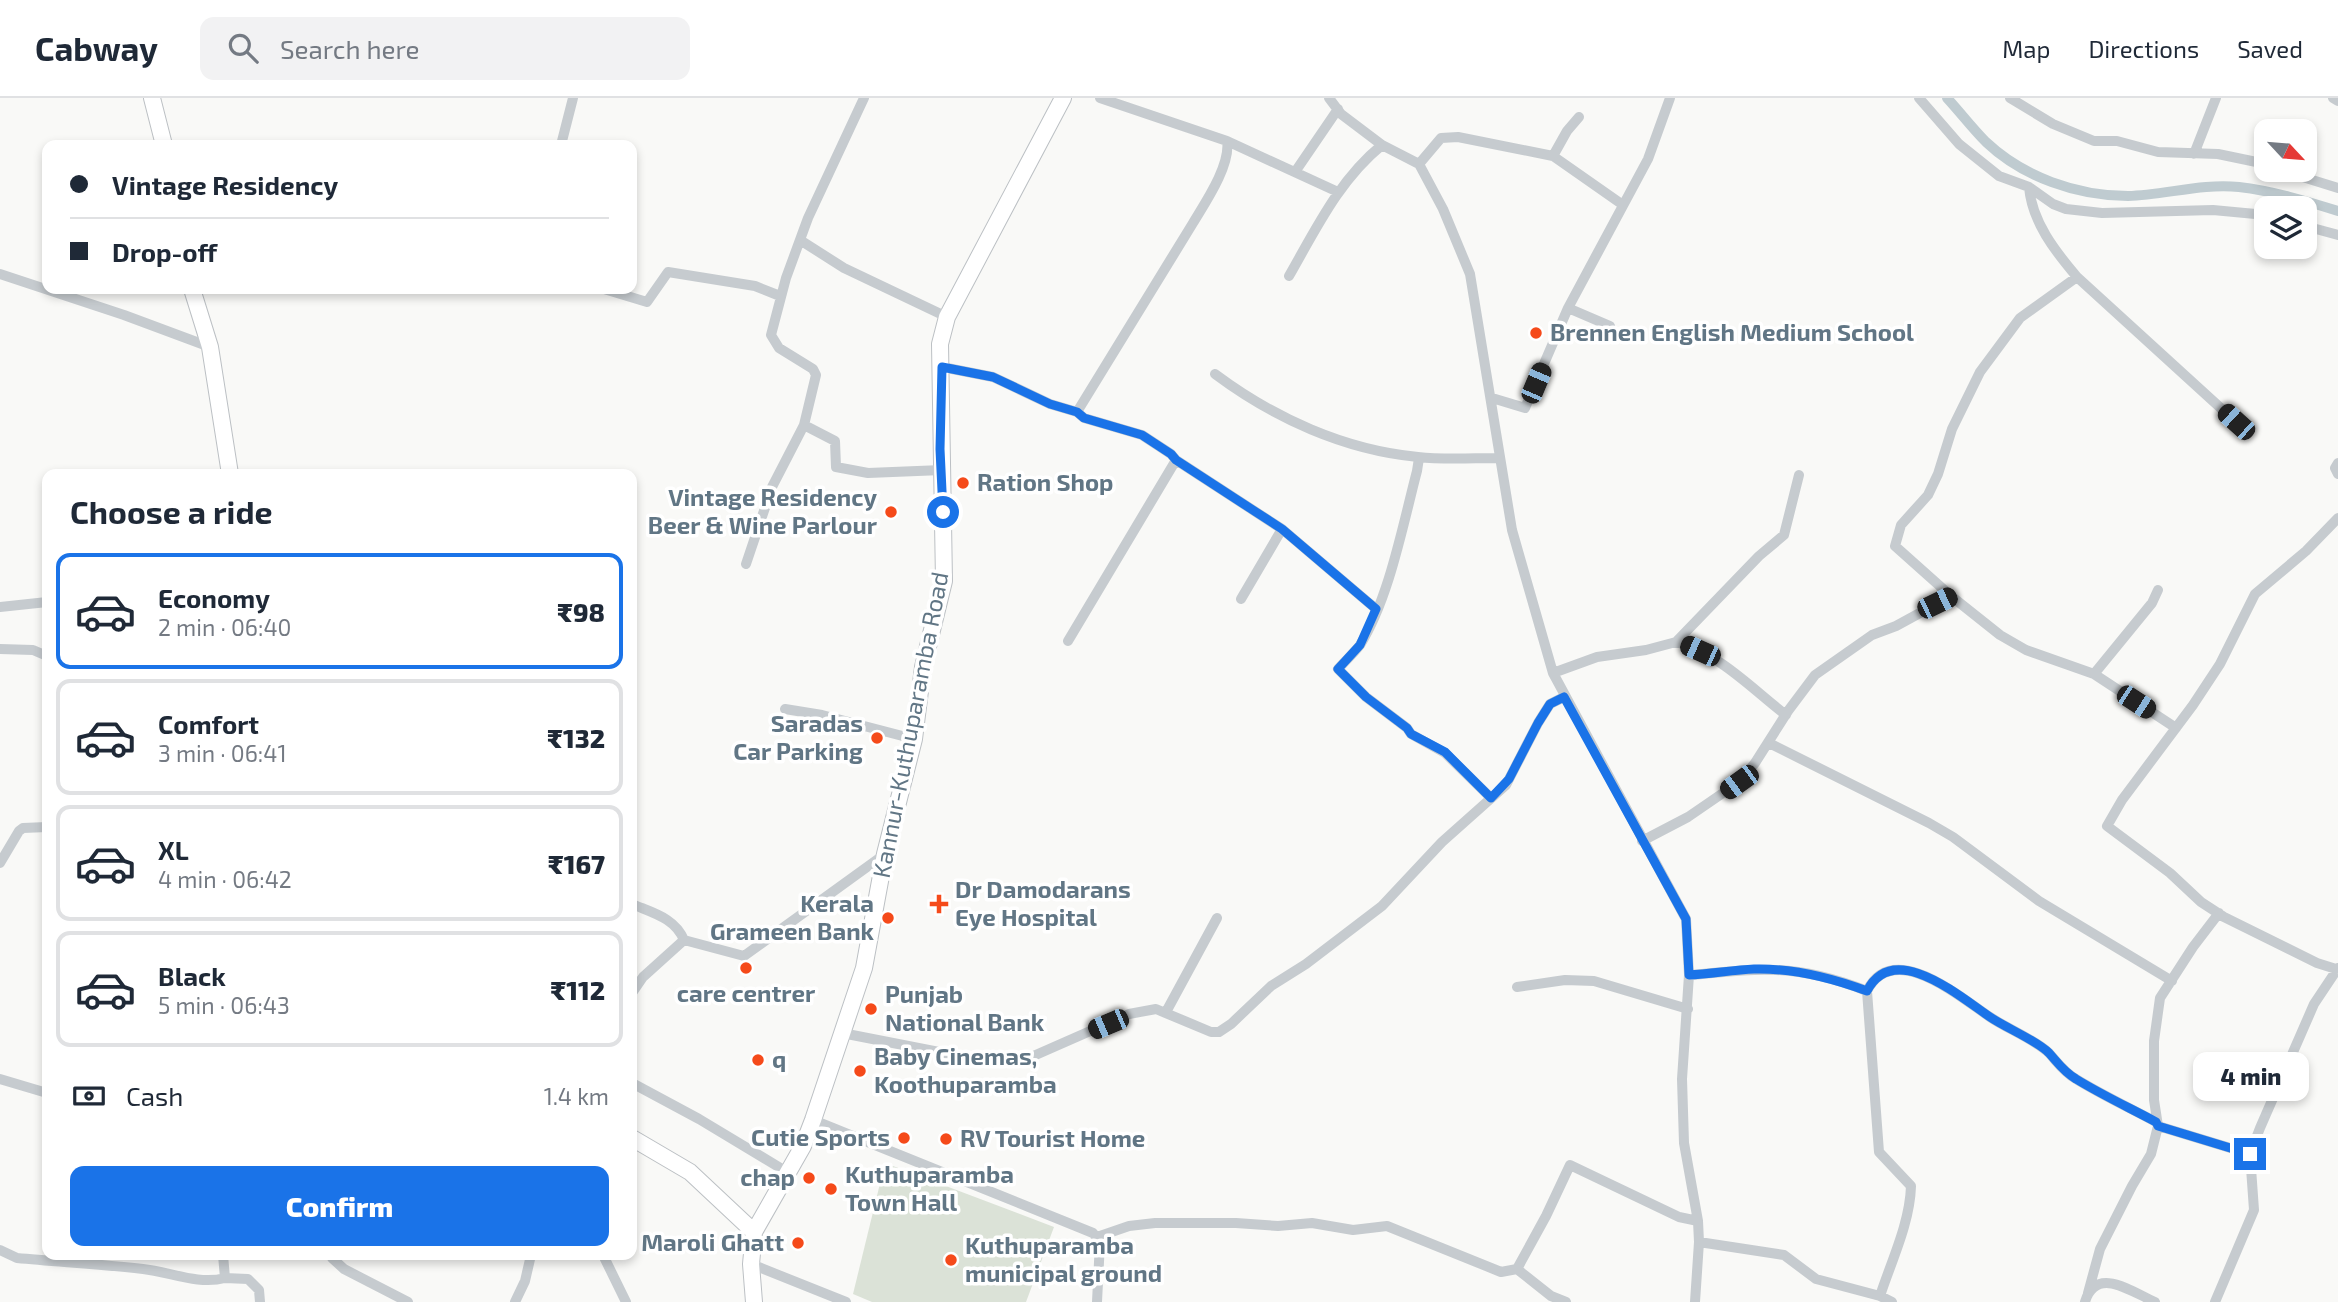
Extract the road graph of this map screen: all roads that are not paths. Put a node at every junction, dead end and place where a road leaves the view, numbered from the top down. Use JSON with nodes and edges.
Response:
{"nodes":[{"id":1,"x":142,"y":98,"type":"edge"},
{"id":2,"x":152,"y":98,"type":"edge"},
{"id":3,"x":573,"y":98,"type":"edge"},
{"id":4,"x":864,"y":98,"type":"edge"},
{"id":5,"x":1063,"y":98,"type":"edge"},
{"id":6,"x":1100,"y":98,"type":"edge"},
{"id":7,"x":1329,"y":98,"type":"edge"},
{"id":8,"x":1670,"y":98,"type":"edge"},
{"id":9,"x":1919,"y":98,"type":"edge"},
{"id":10,"x":2010,"y":98,"type":"edge"},
{"id":11,"x":2216,"y":98,"type":"edge"},
{"id":12,"x":2333,"y":98,"type":"edge"},
{"id":13,"x":2338,"y":101,"type":"edge"},
{"id":14,"x":1338,"y":109,"type":"junction"},
{"id":15,"x":1579,"y":117,"type":"dead end"},
{"id":16,"x":152,"y":140,"type":"edge"},
{"id":17,"x":163,"y":140,"type":"edge"},
{"id":18,"x":562,"y":140,"type":"edge"},
{"id":19,"x":1227,"y":141,"type":"junction"},
{"id":20,"x":1382,"y":145,"type":"junction"},
{"id":21,"x":2194,"y":154,"type":"junction"},
{"id":22,"x":1553,"y":156,"type":"junction"},
{"id":23,"x":2254,"y":162,"type":"edge"},
{"id":24,"x":1419,"y":164,"type":"junction"},
{"id":25,"x":1295,"y":172,"type":"junction"},
{"id":26,"x":2317,"y":181,"type":"edge"},
{"id":27,"x":2029,"y":187,"type":"junction"},
{"id":28,"x":2338,"y":188,"type":"edge"},
{"id":29,"x":1338,"y":192,"type":"junction"},
{"id":30,"x":1623,"y":205,"type":"junction"},
{"id":31,"x":2254,"y":214,"type":"edge"},
{"id":32,"x":2317,"y":229,"type":"edge"},
{"id":33,"x":2338,"y":235,"type":"edge"},
{"id":34,"x":800,"y":240,"type":"junction"},
{"id":35,"x":0,"y":274,"type":"edge"},
{"id":36,"x":1289,"y":275,"type":"dead end"},
{"id":37,"x":2077,"y":277,"type":"junction"},
{"id":38,"x":42,"y":288,"type":"edge"},
{"id":39,"x":60,"y":294,"type":"edge"},
{"id":40,"x":194,"y":294,"type":"edge"},
{"id":41,"x":621,"y":294,"type":"edge"},
{"id":42,"x":780,"y":296,"type":"junction"},
{"id":43,"x":1569,"y":308,"type":"junction"},
{"id":44,"x":947,"y":317,"type":"junction"},
{"id":45,"x":1610,"y":326,"type":"dead end"},
{"id":46,"x":210,"y":347,"type":"junction"},
{"id":47,"x":942,"y":367,"type":"junction"},
{"id":48,"x":1215,"y":374,"type":"dead end"},
{"id":49,"x":1492,"y":398,"type":"junction"},
{"id":50,"x":1077,"y":412,"type":"junction"},
{"id":51,"x":2236,"y":422,"type":"dead end"},
{"id":52,"x":804,"y":425,"type":"junction"},
{"id":53,"x":1419,"y":458,"type":"junction"},
{"id":54,"x":1499,"y":458,"type":"junction"},
{"id":55,"x":1176,"y":460,"type":"junction"},
{"id":56,"x":2338,"y":463,"type":"edge"},
{"id":57,"x":229,"y":469,"type":"edge"},
{"id":58,"x":942,"y":470,"type":"junction"},
{"id":59,"x":2338,"y":474,"type":"edge"},
{"id":60,"x":1799,"y":475,"type":"dead end"},
{"id":61,"x":2338,"y":518,"type":"edge"},
{"id":62,"x":1282,"y":529,"type":"junction"},
{"id":63,"x":746,"y":565,"type":"dead end"},
{"id":64,"x":2158,"y":590,"type":"dead end"},
{"id":65,"x":1951,"y":596,"type":"junction"},
{"id":66,"x":1241,"y":599,"type":"dead end"},
{"id":67,"x":42,"y":603,"type":"edge"},
{"id":68,"x":0,"y":607,"type":"edge"},
{"id":69,"x":1376,"y":609,"type":"junction"},
{"id":70,"x":1068,"y":640,"type":"dead end"},
{"id":71,"x":1676,"y":642,"type":"junction"},
{"id":72,"x":0,"y":649,"type":"edge"},
{"id":73,"x":42,"y":654,"type":"edge"},
{"id":74,"x":1553,"y":673,"type":"junction"},
{"id":75,"x":2094,"y":674,"type":"junction"},
{"id":76,"x":1564,"y":697,"type":"junction"},
{"id":77,"x":785,"y":709,"type":"dead end"},
{"id":78,"x":1786,"y":715,"type":"junction"},
{"id":79,"x":2176,"y":728,"type":"junction"},
{"id":80,"x":914,"y":738,"type":"junction"},
{"id":81,"x":1769,"y":743,"type":"junction"},
{"id":82,"x":1491,"y":798,"type":"junction"},
{"id":83,"x":42,"y":827,"type":"edge"},
{"id":84,"x":1642,"y":841,"type":"junction"},
{"id":85,"x":885,"y":855,"type":"junction"},
{"id":86,"x":0,"y":863,"type":"edge"},
{"id":87,"x":637,"y":906,"type":"edge"},
{"id":88,"x":2219,"y":914,"type":"junction"},
{"id":89,"x":1217,"y":918,"type":"dead end"},
{"id":90,"x":684,"y":940,"type":"junction"},
{"id":91,"x":2337,"y":969,"type":"edge"},
{"id":92,"x":1689,"y":975,"type":"junction"},
{"id":93,"x":2172,"y":981,"type":"junction"},
{"id":94,"x":637,"y":986,"type":"edge"},
{"id":95,"x":1517,"y":987,"type":"dead end"},
{"id":96,"x":1867,"y":991,"type":"junction"},
{"id":97,"x":1688,"y":1009,"type":"junction"},
{"id":98,"x":1166,"y":1012,"type":"junction"},
{"id":99,"x":842,"y":1033,"type":"junction"},
{"id":100,"x":0,"y":1079,"type":"edge"},
{"id":101,"x":637,"y":1086,"type":"edge"},
{"id":102,"x":42,"y":1092,"type":"edge"},
{"id":103,"x":813,"y":1120,"type":"junction"},
{"id":104,"x":2157,"y":1124,"type":"junction"},
{"id":105,"x":637,"y":1142,"type":"edge"},
{"id":106,"x":2250,"y":1154,"type":"junction"},
{"id":107,"x":787,"y":1172,"type":"junction"},
{"id":108,"x":1698,"y":1221,"type":"junction"},
{"id":109,"x":754,"y":1232,"type":"junction"},
{"id":110,"x":1097,"y":1237,"type":"junction"},
{"id":111,"x":1699,"y":1242,"type":"junction"},
{"id":112,"x":0,"y":1251,"type":"edge"},
{"id":113,"x":223,"y":1260,"type":"edge"},
{"id":114,"x":334,"y":1260,"type":"edge"},
{"id":115,"x":530,"y":1260,"type":"edge"},
{"id":116,"x":605,"y":1260,"type":"edge"},
{"id":117,"x":751,"y":1264,"type":"junction"},
{"id":118,"x":1517,"y":1269,"type":"junction"},
{"id":119,"x":225,"y":1278,"type":"junction"},
{"id":120,"x":1880,"y":1296,"type":"junction"},
{"id":121,"x":2087,"y":1297,"type":"edge"},
{"id":122,"x":260,"y":1302,"type":"edge"},
{"id":123,"x":408,"y":1302,"type":"edge"},
{"id":124,"x":515,"y":1302,"type":"edge"},
{"id":125,"x":626,"y":1302,"type":"edge"},
{"id":126,"x":754,"y":1302,"type":"edge"},
{"id":127,"x":846,"y":1302,"type":"edge"},
{"id":128,"x":1097,"y":1302,"type":"edge"},
{"id":129,"x":1566,"y":1302,"type":"edge"},
{"id":130,"x":1695,"y":1302,"type":"edge"},
{"id":131,"x":1892,"y":1302,"type":"edge"},
{"id":132,"x":2155,"y":1302,"type":"edge"},
{"id":133,"x":2215,"y":1302,"type":"edge"}],
"edges":[{"from":1,"to":16,"type":"main road"},
{"from":2,"to":17,"type":"main road"},
{"from":3,"to":18,"type":"street"},
{"from":4,"to":34,"type":"street"},
{"from":5,"to":44,"type":"main road","name":"Kannur-Kuthuparamba Road"},
{"from":6,"to":19,"type":"street"},
{"from":7,"to":14,"type":"street"},
{"from":8,"to":30,"type":"street"},
{"from":9,"to":27,"type":"street"},
{"from":10,"to":21,"type":"street"},
{"from":11,"to":21,"type":"street"},
{"from":12,"to":13,"type":"street"},
{"from":14,"to":20,"type":"street"},
{"from":14,"to":25,"type":"street"},
{"from":15,"to":22,"type":"street"},
{"from":19,"to":25,"type":"street"},
{"from":19,"to":50,"type":"street"},
{"from":20,"to":24,"type":"street"},
{"from":20,"to":29,"type":"street"},
{"from":21,"to":23,"type":"street"},
{"from":22,"to":24,"type":"street"},
{"from":22,"to":30,"type":"street"},
{"from":24,"to":49,"type":"street"},
{"from":25,"to":29,"type":"street"},
{"from":26,"to":28,"type":"street"},
{"from":27,"to":31,"type":"street"},
{"from":27,"to":37,"type":"street"},
{"from":29,"to":36,"type":"street"},
{"from":30,"to":43,"type":"street"},
{"from":32,"to":33,"type":"street"},
{"from":34,"to":42,"type":"street"},
{"from":34,"to":44,"type":"street"},
{"from":35,"to":38,"type":"street"},
{"from":37,"to":51,"type":"street"},
{"from":37,"to":65,"type":"street"},
{"from":39,"to":46,"type":"street"},
{"from":40,"to":46,"type":"main road"},
{"from":41,"to":42,"type":"street"},
{"from":42,"to":52,"type":"street"},
{"from":43,"to":45,"type":"street"},
{"from":43,"to":49,"type":"street"},
{"from":44,"to":47,"type":"main road","name":"Kannur-Kuthuparamba Road"},
{"from":46,"to":57,"type":"main road"},
{"from":47,"to":50,"type":"street"},
{"from":47,"to":58,"type":"main road","name":"Kannur-Kuthuparamba Road"},
{"from":48,"to":53,"type":"street"},
{"from":49,"to":54,"type":"street"},
{"from":50,"to":55,"type":"street"},
{"from":52,"to":58,"type":"street"},
{"from":52,"to":63,"type":"street"},
{"from":53,"to":54,"type":"street"},
{"from":53,"to":69,"type":"street"},
{"from":54,"to":74,"type":"street"},
{"from":55,"to":62,"type":"street"},
{"from":55,"to":70,"type":"street"},
{"from":56,"to":59,"type":"street"},
{"from":58,"to":80,"type":"main road","name":"Kannur-Kuthuparamba Road"},
{"from":60,"to":71,"type":"street"},
{"from":61,"to":79,"type":"street"},
{"from":62,"to":66,"type":"street"},
{"from":62,"to":69,"type":"street"},
{"from":64,"to":75,"type":"street"},
{"from":65,"to":75,"type":"street"},
{"from":65,"to":78,"type":"street"},
{"from":67,"to":68,"type":"street"},
{"from":69,"to":82,"type":"street"},
{"from":71,"to":74,"type":"street"},
{"from":71,"to":78,"type":"street"},
{"from":72,"to":73,"type":"street"},
{"from":74,"to":76,"type":"street"},
{"from":75,"to":79,"type":"street"},
{"from":76,"to":82,"type":"street"},
{"from":76,"to":84,"type":"street"},
{"from":77,"to":80,"type":"street"},
{"from":78,"to":81,"type":"street"},
{"from":79,"to":88,"type":"street"},
{"from":80,"to":85,"type":"main road","name":"Kannur-Kuthuparamba Road"},
{"from":81,"to":84,"type":"street"},
{"from":81,"to":93,"type":"street"},
{"from":82,"to":98,"type":"street"},
{"from":83,"to":86,"type":"street"},
{"from":84,"to":92,"type":"street"},
{"from":85,"to":90,"type":"street"},
{"from":85,"to":99,"type":"main road","name":"Kannur-Kuthuparamba Road"},
{"from":87,"to":90,"type":"street"},
{"from":88,"to":91,"type":"street"},
{"from":88,"to":93,"type":"street"},
{"from":89,"to":98,"type":"street"},
{"from":90,"to":94,"type":"street"},
{"from":91,"to":106,"type":"street"},
{"from":92,"to":96,"type":"street"},
{"from":92,"to":97,"type":"street"},
{"from":93,"to":104,"type":"street"},
{"from":95,"to":97,"type":"street"},
{"from":96,"to":104,"type":"street"},
{"from":96,"to":120,"type":"street"},
{"from":97,"to":108,"type":"street"},
{"from":98,"to":99,"type":"street"},
{"from":99,"to":103,"type":"main road","name":"Kannur-Kuthuparamba Road"},
{"from":100,"to":102,"type":"street"},
{"from":101,"to":107,"type":"street"},
{"from":103,"to":107,"type":"main road","name":"Kannur-Kuthuparamba Road"},
{"from":103,"to":110,"type":"street"},
{"from":104,"to":106,"type":"street"},
{"from":104,"to":121,"type":"street"},
{"from":105,"to":109,"type":"main road"},
{"from":106,"to":133,"type":"street"},
{"from":107,"to":109,"type":"main road","name":"Kannur-Kuthuparamba Road"},
{"from":108,"to":111,"type":"street"},
{"from":108,"to":118,"type":"street"},
{"from":109,"to":117,"type":"main road"},
{"from":110,"to":118,"type":"street"},
{"from":110,"to":128,"type":"street"},
{"from":111,"to":120,"type":"street"},
{"from":111,"to":130,"type":"street"},
{"from":112,"to":119,"type":"street"},
{"from":113,"to":119,"type":"street"},
{"from":114,"to":123,"type":"street"},
{"from":115,"to":124,"type":"street"},
{"from":116,"to":125,"type":"street"},
{"from":117,"to":126,"type":"main road"},
{"from":117,"to":127,"type":"street"},
{"from":118,"to":129,"type":"street"},
{"from":119,"to":122,"type":"street"},
{"from":120,"to":131,"type":"street"},
{"from":121,"to":132,"type":"street"}]}
